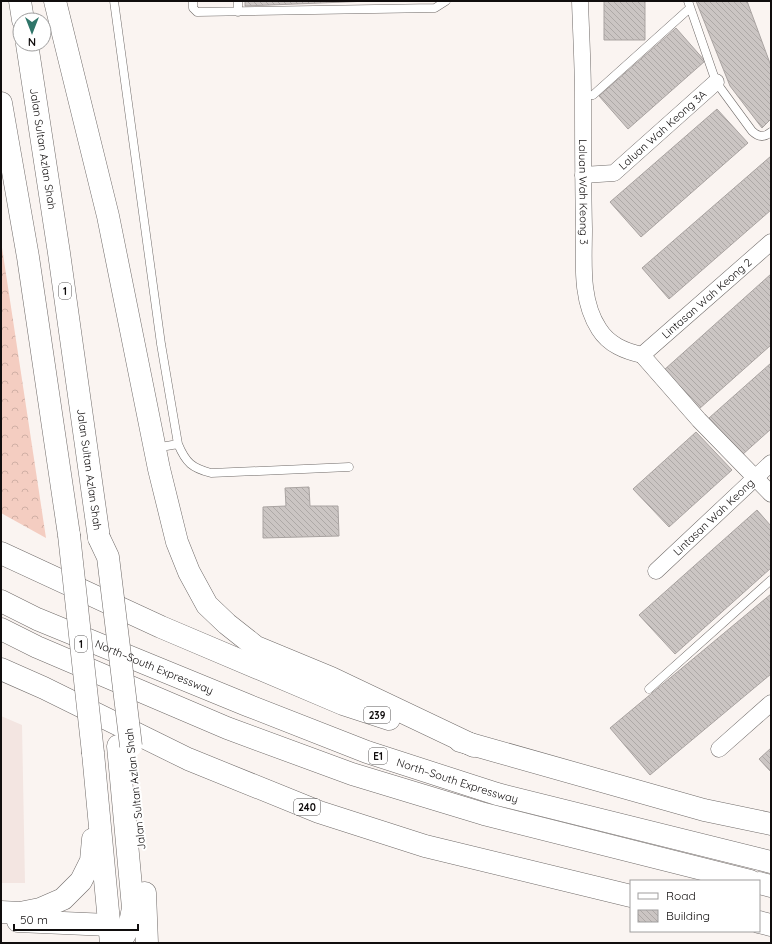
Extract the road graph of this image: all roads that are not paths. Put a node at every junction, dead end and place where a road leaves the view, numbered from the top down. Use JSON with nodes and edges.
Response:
{"nodes":[{"id":1,"x":55,"y":1,"type":"edge"},
{"id":2,"x":114,"y":1,"type":"edge"},
{"id":3,"x":193,"y":1,"type":"edge"},
{"id":4,"x":238,"y":1,"type":"edge"},
{"id":5,"x":446,"y":1,"type":"edge"},
{"id":6,"x":580,"y":1,"type":"edge"},
{"id":7,"x":689,"y":5,"type":"edge"},
{"id":8,"x":238,"y":12,"type":"junction"},
{"id":9,"x":28,"y":52,"type":"edge"},
{"id":10,"x":716,"y":82,"type":"junction"},
{"id":11,"x":583,"y":96,"type":"junction"},
{"id":12,"x":1,"y":103,"type":"edge"},
{"id":13,"x":771,"y":132,"type":"edge"},
{"id":14,"x":583,"y":175,"type":"junction"},
{"id":15,"x":771,"y":242,"type":"edge"},
{"id":16,"x":642,"y":355,"type":"junction"},
{"id":17,"x":178,"y":444,"type":"junction"},
{"id":18,"x":154,"y":448,"type":"junction"},
{"id":19,"x":771,"y":463,"type":"edge"},
{"id":20,"x":349,"y":467,"type":"dead end"},
{"id":21,"x":754,"y":478,"type":"junction"},
{"id":22,"x":771,"y":494,"type":"edge"},
{"id":23,"x":1,"y":552,"type":"edge"},
{"id":24,"x":656,"y":571,"type":"dead end"},
{"id":25,"x":771,"y":580,"type":"edge"},
{"id":26,"x":1,"y":600,"type":"edge"},
{"id":27,"x":1,"y":629,"type":"edge"},
{"id":28,"x":1,"y":669,"type":"edge"},
{"id":29,"x":649,"y":689,"type":"dead end"},
{"id":30,"x":771,"y":703,"type":"edge"},
{"id":31,"x":124,"y":746,"type":"junction"},
{"id":32,"x":474,"y":746,"type":"junction"},
{"id":33,"x":719,"y":749,"type":"dead end"},
{"id":34,"x":96,"y":796,"type":"junction"},
{"id":35,"x":771,"y":824,"type":"edge"},
{"id":36,"x":771,"y":862,"type":"edge"},
{"id":37,"x":746,"y":880,"type":"edge"},
{"id":38,"x":760,"y":883,"type":"edge"},
{"id":39,"x":771,"y":886,"type":"edge"},
{"id":40,"x":630,"y":896,"type":"edge"},
{"id":41,"x":1,"y":912,"type":"edge"},
{"id":42,"x":1,"y":920,"type":"edge"},
{"id":43,"x":760,"y":922,"type":"edge"},
{"id":44,"x":771,"y":925,"type":"edge"},
{"id":45,"x":118,"y":938,"type":"edge"},
{"id":46,"x":147,"y":943,"type":"edge"}],
"edges":[{"from":1,"to":18,"type":"main road"},
{"from":2,"to":17,"type":"lane"},
{"from":3,"to":8,"type":"lane"},
{"from":4,"to":8,"type":"lane"},
{"from":5,"to":8,"type":"lane"},
{"from":6,"to":11,"type":"street","name":"Laluan Wah Keong 3"},
{"from":7,"to":10,"type":"lane"},
{"from":7,"to":11,"type":"lane"},
{"from":9,"to":31,"type":"main road","name":"Jalan Sultan Azlan Shah","number":"1","bridge":true},
{"from":10,"to":13,"type":"lane"},
{"from":10,"to":14,"type":"street","name":"Laluan Wah Keong 3A"},
{"from":11,"to":14,"type":"street","name":"Laluan Wah Keong 3"},
{"from":12,"to":34,"type":"main road","number":"1","bridge":true},
{"from":14,"to":16,"type":"street","name":"Laluan Wah Keong 3"},
{"from":15,"to":16,"type":"street","name":"Lintasan Wah Keong 2"},
{"from":16,"to":21,"type":"street"},
{"from":17,"to":18,"type":"lane"},
{"from":17,"to":20,"type":"lane"},
{"from":18,"to":32,"type":"main road"},
{"from":19,"to":21,"type":"street","name":"Lintasan Wah Keong"},
{"from":21,"to":22,"type":"street"},
{"from":21,"to":24,"type":"street","name":"Lintasan Wah Keong"},
{"from":23,"to":32,"type":"main road","number":"239"},
{"from":25,"to":29,"type":"lane"},
{"from":26,"to":36,"type":"main road","name":"North–South Expressway","number":"E1"},
{"from":27,"to":37,"type":"main road","number":"E1"},
{"from":28,"to":40,"type":"main road","number":"240"},
{"from":30,"to":33,"type":"street"},
{"from":31,"to":45,"type":"main road"},
{"from":31,"to":46,"type":"main road","name":"Jalan Sultan Azlan Shah","number":"1"},
{"from":32,"to":35,"type":"main road","number":"239"},
{"from":34,"to":41,"type":"main road"},
{"from":34,"to":45,"type":"main road","number":"1"},
{"from":38,"to":39,"type":"main road"},
{"from":42,"to":45,"type":"main road"},
{"from":43,"to":44,"type":"main road"}]}
